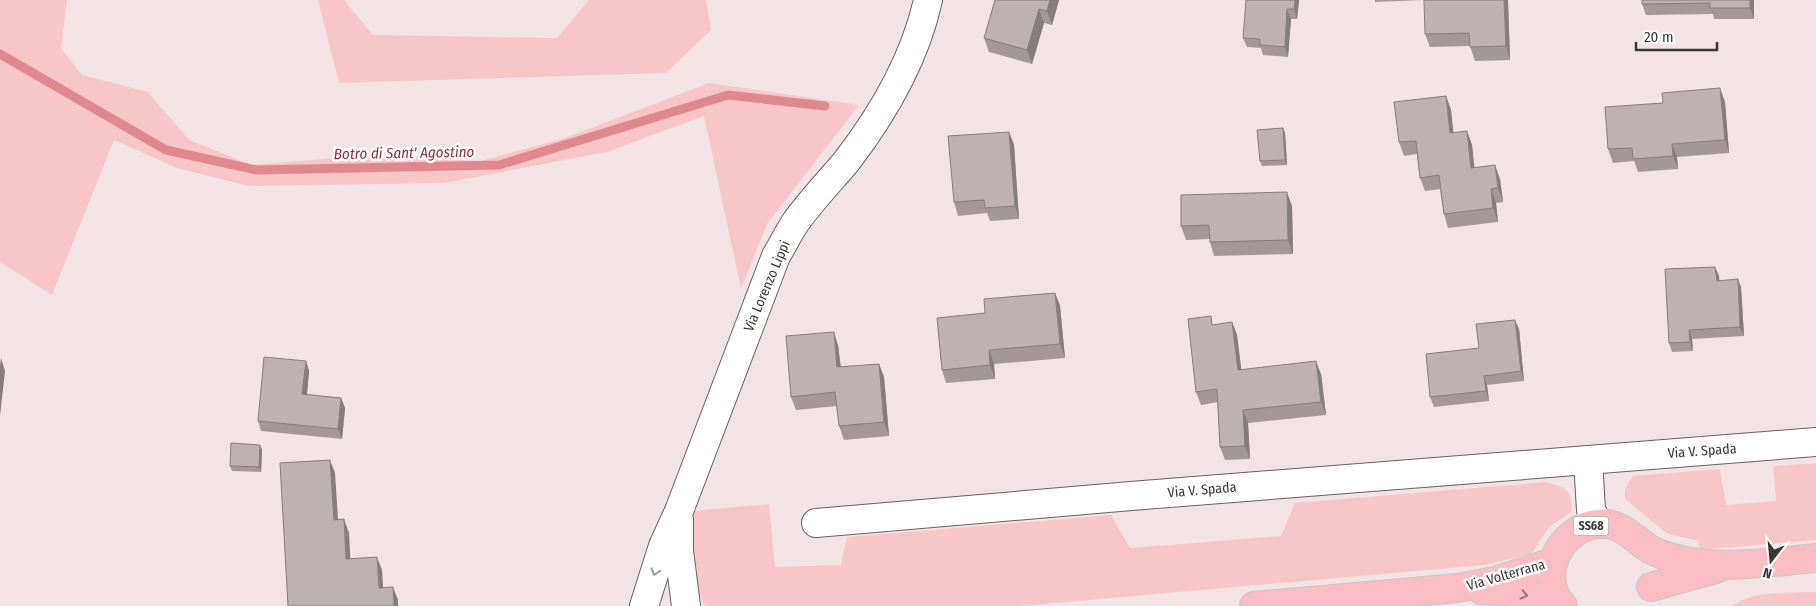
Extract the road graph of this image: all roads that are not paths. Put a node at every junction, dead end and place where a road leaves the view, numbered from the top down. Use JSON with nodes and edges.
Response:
{"nodes":[{"id":1,"x":928,"y":0,"type":"edge"},
{"id":2,"x":1816,"y":442,"type":"edge"},
{"id":3,"x":1588,"y":460,"type":"junction"},
{"id":4,"x":679,"y":510,"type":"junction"},
{"id":5,"x":816,"y":523,"type":"dead end"},
{"id":6,"x":1598,"y":524,"type":"junction"},
{"id":7,"x":1640,"y":542,"type":"junction"},
{"id":8,"x":1816,"y":558,"type":"edge"},
{"id":9,"x":1553,"y":562,"type":"junction"},
{"id":10,"x":1727,"y":566,"type":"junction"},
{"id":11,"x":1458,"y":588,"type":"junction"},
{"id":12,"x":1645,"y":596,"type":"edge"},
{"id":13,"x":1561,"y":605,"type":"edge"},
{"id":14,"x":644,"y":606,"type":"edge"},
{"id":15,"x":686,"y":606,"type":"edge"},
{"id":16,"x":1254,"y":606,"type":"edge"}],
"edges":[{"from":1,"to":4,"type":"street","name":"Via Lorenzo Lippi"},
{"from":2,"to":3,"type":"street","name":"Via V. Spada"},
{"from":3,"to":5,"type":"street","name":"Via V. Spada"},
{"from":3,"to":6,"type":"street"},
{"from":4,"to":14,"type":"street","name":"Via Lorenzo Lippi","one_way":true},
{"from":4,"to":15,"type":"street","name":"Via Lorenzo Lippi"},
{"from":6,"to":7,"type":"main road","number":"SS68"},
{"from":6,"to":9,"type":"main road","name":"Via Volterrana","number":"SS68"},
{"from":7,"to":10,"type":"main road","number":"SS68"},
{"from":7,"to":12,"type":"main road","number":"SS68"},
{"from":8,"to":10,"type":"main road","number":"SS68"},
{"from":9,"to":11,"type":"main road","name":"Via Volterrana"},
{"from":9,"to":13,"type":"main road","name":"Via Volterrana"},
{"from":10,"to":12,"type":"main road","number":"SS68"},
{"from":11,"to":13,"type":"main road","name":"Via Volterrana","one_way":true},
{"from":11,"to":16,"type":"main road","name":"Via Volterrana"}]}
